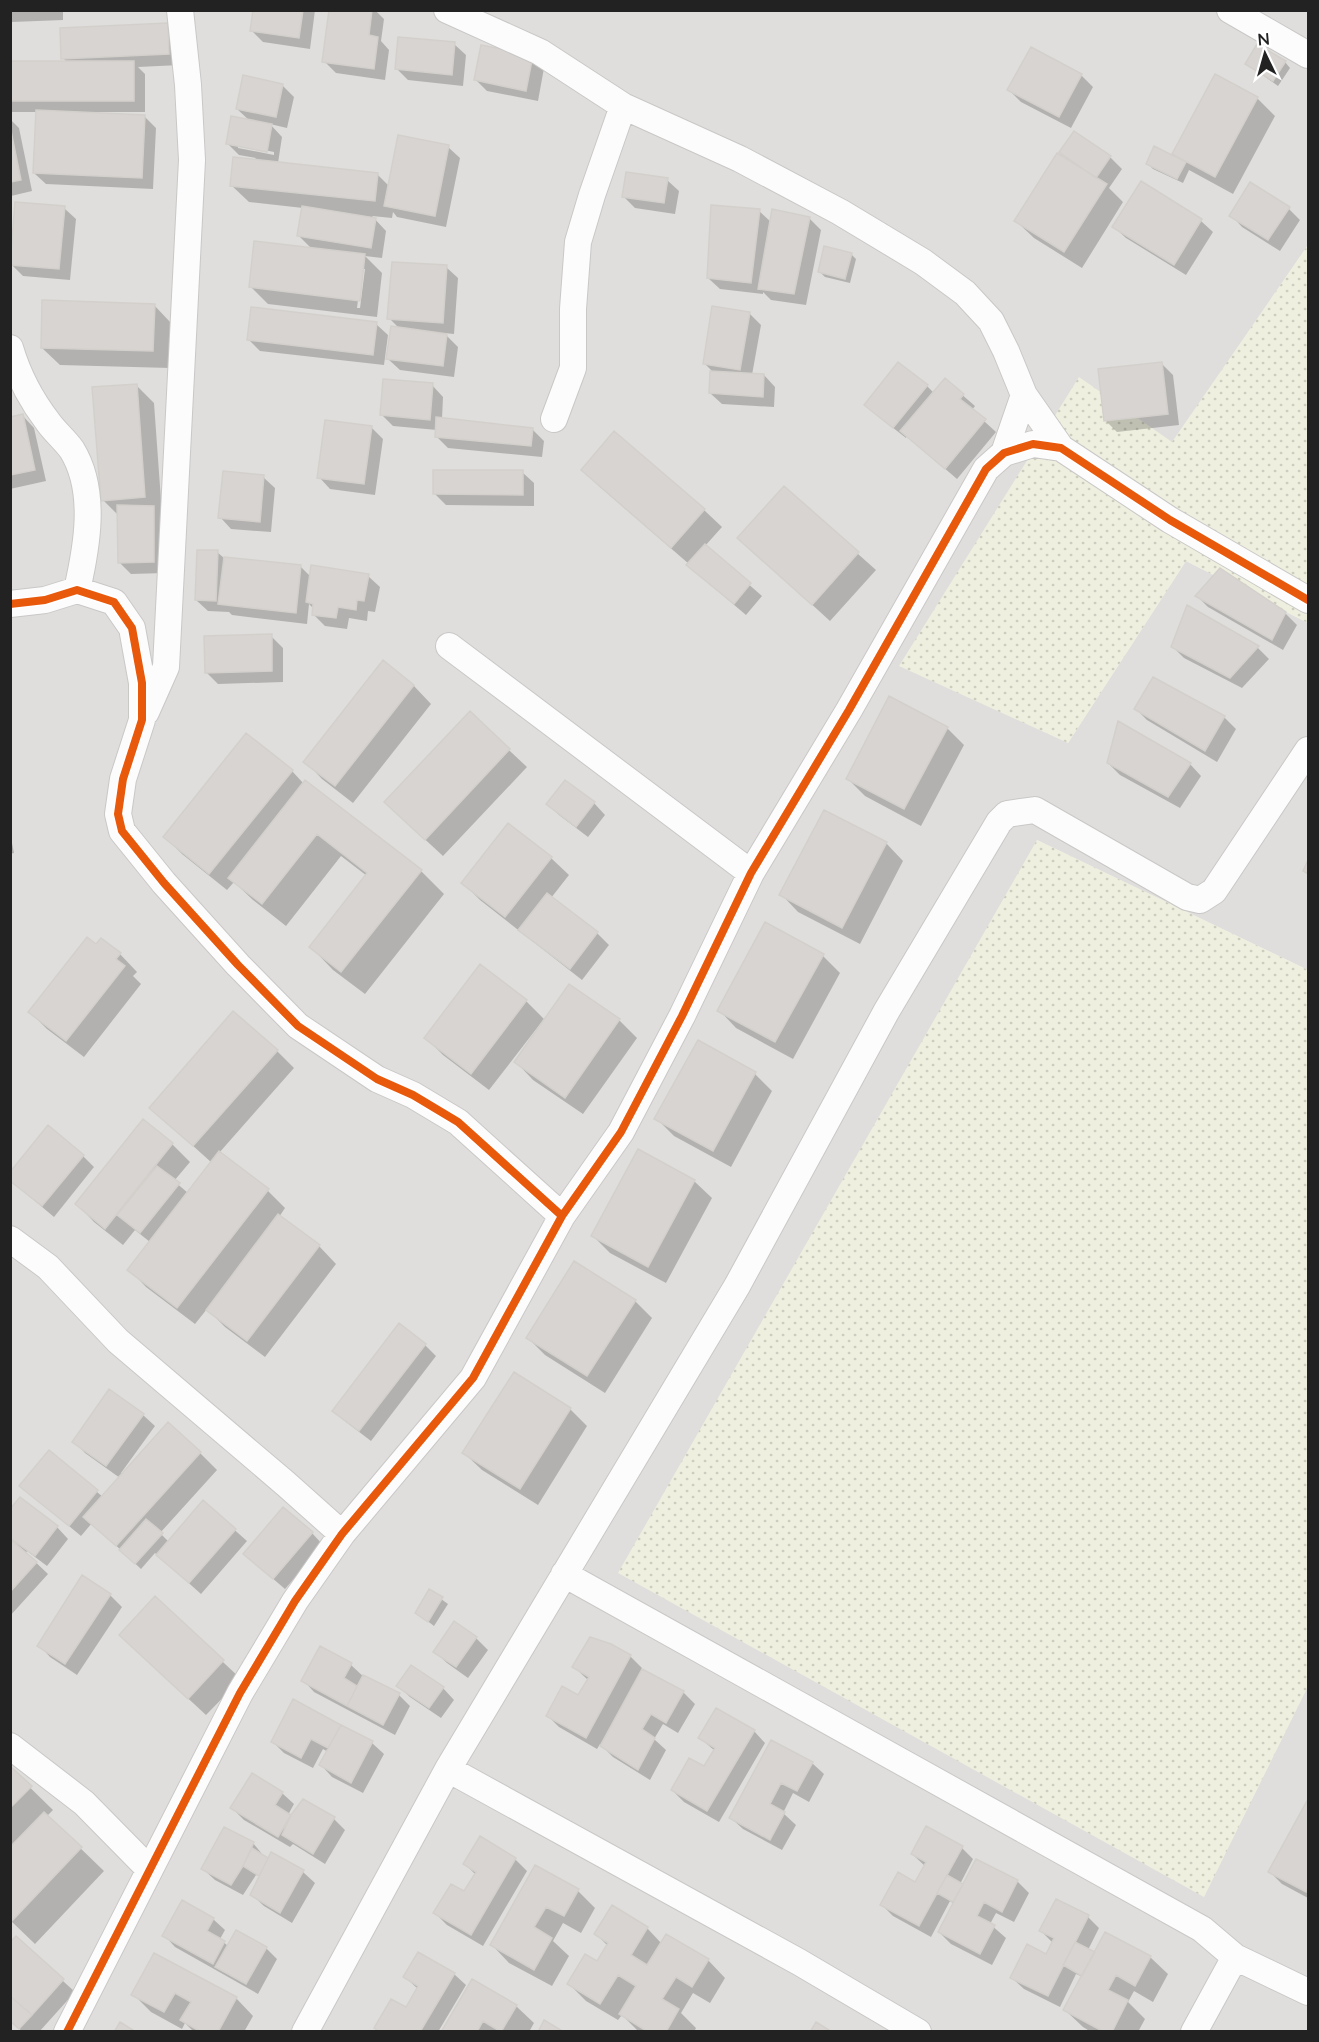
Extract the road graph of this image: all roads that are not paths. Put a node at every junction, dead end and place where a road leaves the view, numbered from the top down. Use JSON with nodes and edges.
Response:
{"nodes":[{"id":1,"x":180,"y":10,"type":"edge"},
{"id":2,"x":447,"y":10,"type":"edge"},
{"id":3,"x":1230,"y":10,"type":"edge"},
{"id":4,"x":1308,"y":55,"type":"edge"},
{"id":5,"x":623,"y":106,"type":"junction"},
{"id":6,"x":10,"y":348,"type":"edge"},
{"id":7,"x":1024,"y":395,"type":"junction"},
{"id":8,"x":554,"y":419,"type":"dead end"},
{"id":9,"x":1061,"y":448,"type":"junction"},
{"id":10,"x":1004,"y":453,"type":"junction"},
{"id":11,"x":77,"y":590,"type":"junction"},
{"id":12,"x":1308,"y":600,"type":"edge"},
{"id":13,"x":10,"y":604,"type":"edge"},
{"id":14,"x":449,"y":646,"type":"dead end"},
{"id":15,"x":142,"y":720,"type":"junction"},
{"id":16,"x":1308,"y":750,"type":"edge"},
{"id":17,"x":751,"y":873,"type":"junction"},
{"id":18,"x":562,"y":1216,"type":"junction"},
{"id":19,"x":10,"y":1239,"type":"edge"},
{"id":20,"x":342,"y":1534,"type":"junction"},
{"id":21,"x":564,"y":1574,"type":"junction"},
{"id":22,"x":10,"y":1746,"type":"edge"},
{"id":23,"x":448,"y":1769,"type":"junction"},
{"id":24,"x":149,"y":1869,"type":"junction"},
{"id":25,"x":1235,"y":1957,"type":"junction"},
{"id":26,"x":1308,"y":1992,"type":"edge"},
{"id":27,"x":67,"y":2031,"type":"edge"},
{"id":28,"x":306,"y":2031,"type":"edge"},
{"id":29,"x":918,"y":2031,"type":"edge"},
{"id":30,"x":1194,"y":2031,"type":"edge"}],
"edges":[{"from":1,"to":15,"type":"street"},
{"from":2,"to":5,"type":"street"},
{"from":3,"to":4,"type":"street"},
{"from":5,"to":7,"type":"street"},
{"from":5,"to":8,"type":"street"},
{"from":6,"to":11,"type":"street"},
{"from":7,"to":9,"type":"street"},
{"from":7,"to":10,"type":"street"},
{"from":9,"to":10,"type":"street"},
{"from":9,"to":12,"type":"street"},
{"from":10,"to":17,"type":"street"},
{"from":11,"to":13,"type":"street"},
{"from":11,"to":15,"type":"street"},
{"from":14,"to":17,"type":"street"},
{"from":15,"to":18,"type":"street"},
{"from":16,"to":21,"type":"street"},
{"from":17,"to":18,"type":"street"},
{"from":18,"to":20,"type":"street"},
{"from":19,"to":20,"type":"street"},
{"from":20,"to":24,"type":"street"},
{"from":21,"to":23,"type":"street"},
{"from":21,"to":25,"type":"street"},
{"from":22,"to":24,"type":"street"},
{"from":23,"to":28,"type":"street"},
{"from":23,"to":29,"type":"street"},
{"from":24,"to":27,"type":"street"},
{"from":25,"to":26,"type":"street"},
{"from":25,"to":30,"type":"street"}]}
